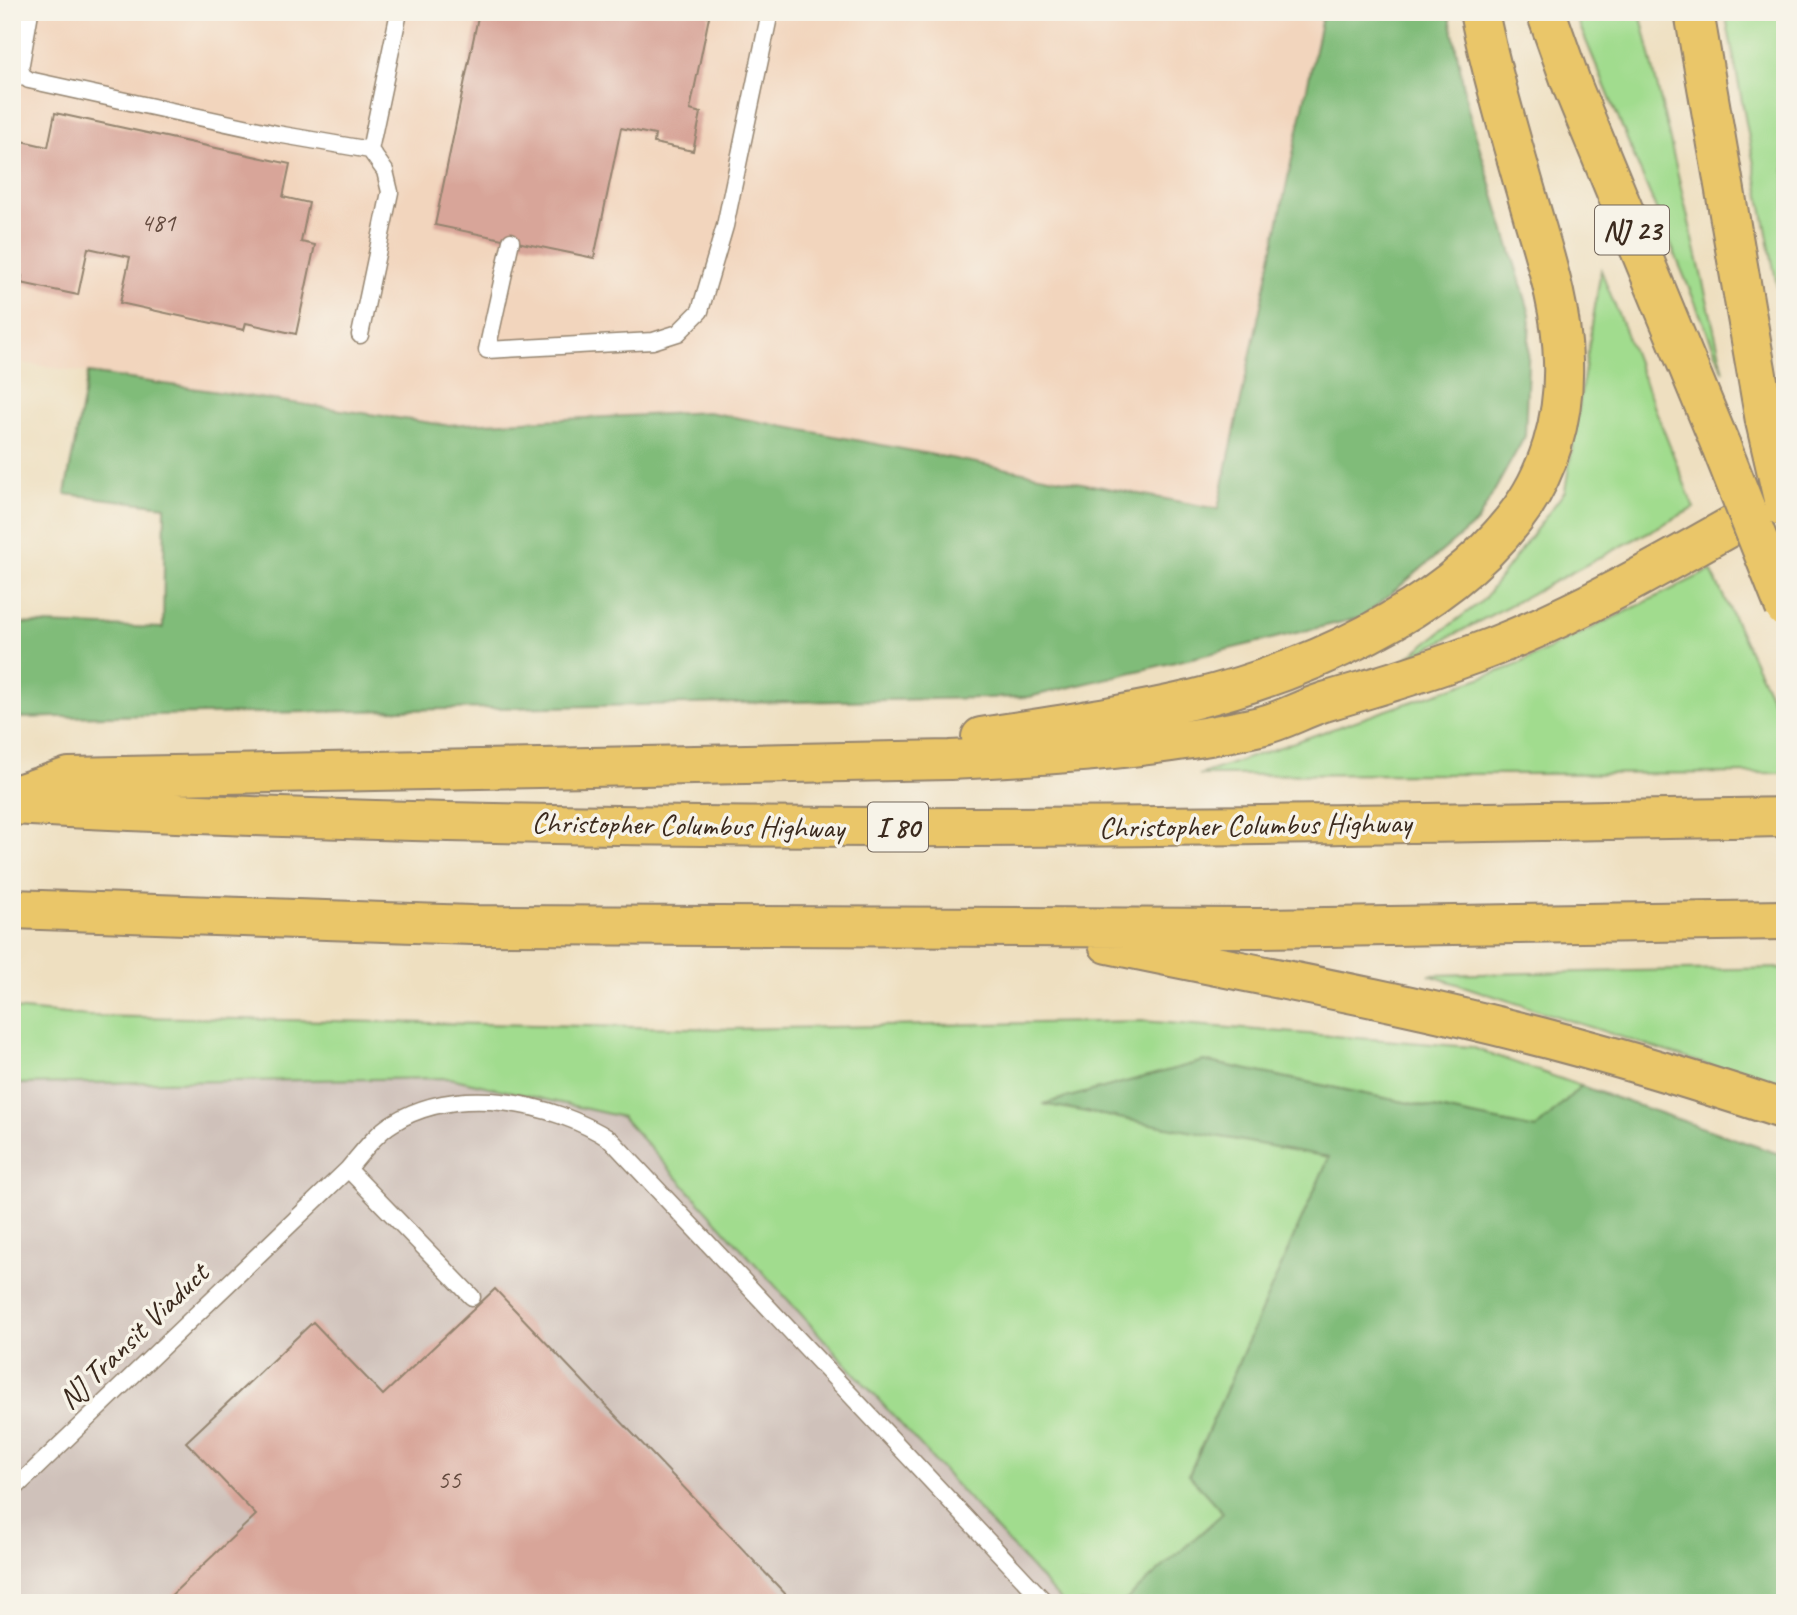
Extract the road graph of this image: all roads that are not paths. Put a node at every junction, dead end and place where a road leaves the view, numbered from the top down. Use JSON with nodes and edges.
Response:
{"nodes":[{"id":1,"x":30,"y":12,"type":"edge"},
{"id":2,"x":399,"y":12,"type":"edge"},
{"id":3,"x":771,"y":12,"type":"edge"},
{"id":4,"x":1479,"y":12,"type":"edge"},
{"id":5,"x":1546,"y":12,"type":"edge"},
{"id":6,"x":1693,"y":12,"type":"edge"},
{"id":7,"x":370,"y":149,"type":"junction"},
{"id":8,"x":511,"y":241,"type":"dead end"},
{"id":9,"x":360,"y":335,"type":"dead end"},
{"id":10,"x":1785,"y":495,"type":"edge"},
{"id":11,"x":1785,"y":508,"type":"edge"},
{"id":12,"x":1785,"y":608,"type":"edge"},
{"id":13,"x":831,"y":762,"type":"junction"},
{"id":14,"x":12,"y":796,"type":"edge"},
{"id":15,"x":12,"y":805,"type":"edge"},
{"id":16,"x":1785,"y":817,"type":"edge"},
{"id":17,"x":12,"y":909,"type":"edge"},
{"id":18,"x":1785,"y":920,"type":"edge"},
{"id":19,"x":1022,"y":927,"type":"junction"},
{"id":20,"x":1785,"y":1110,"type":"edge"},
{"id":21,"x":348,"y":1169,"type":"junction"},
{"id":22,"x":472,"y":1297,"type":"dead end"},
{"id":23,"x":12,"y":1490,"type":"edge"},
{"id":24,"x":1046,"y":1603,"type":"edge"}],
"edges":[{"from":1,"to":7,"type":"lane"},
{"from":2,"to":7,"type":"lane"},
{"from":3,"to":8,"type":"lane"},
{"from":4,"to":13,"type":"highway"},
{"from":5,"to":12,"type":"highway","number":"NJ 23","bridge":true},
{"from":6,"to":11,"type":"highway","bridge":true},
{"from":7,"to":9,"type":"lane"},
{"from":10,"to":13,"type":"highway"},
{"from":13,"to":14,"type":"highway"},
{"from":15,"to":16,"type":"highway","name":"Christopher Columbus Highway","number":"I 80"},
{"from":17,"to":19,"type":"highway"},
{"from":18,"to":19,"type":"highway"},
{"from":19,"to":20,"type":"highway"},
{"from":21,"to":22,"type":"lane"},
{"from":21,"to":23,"type":"lane","name":"NJ Transit Viaduct"},
{"from":21,"to":24,"type":"lane","name":"NJ Transit Viaduct"}]}
